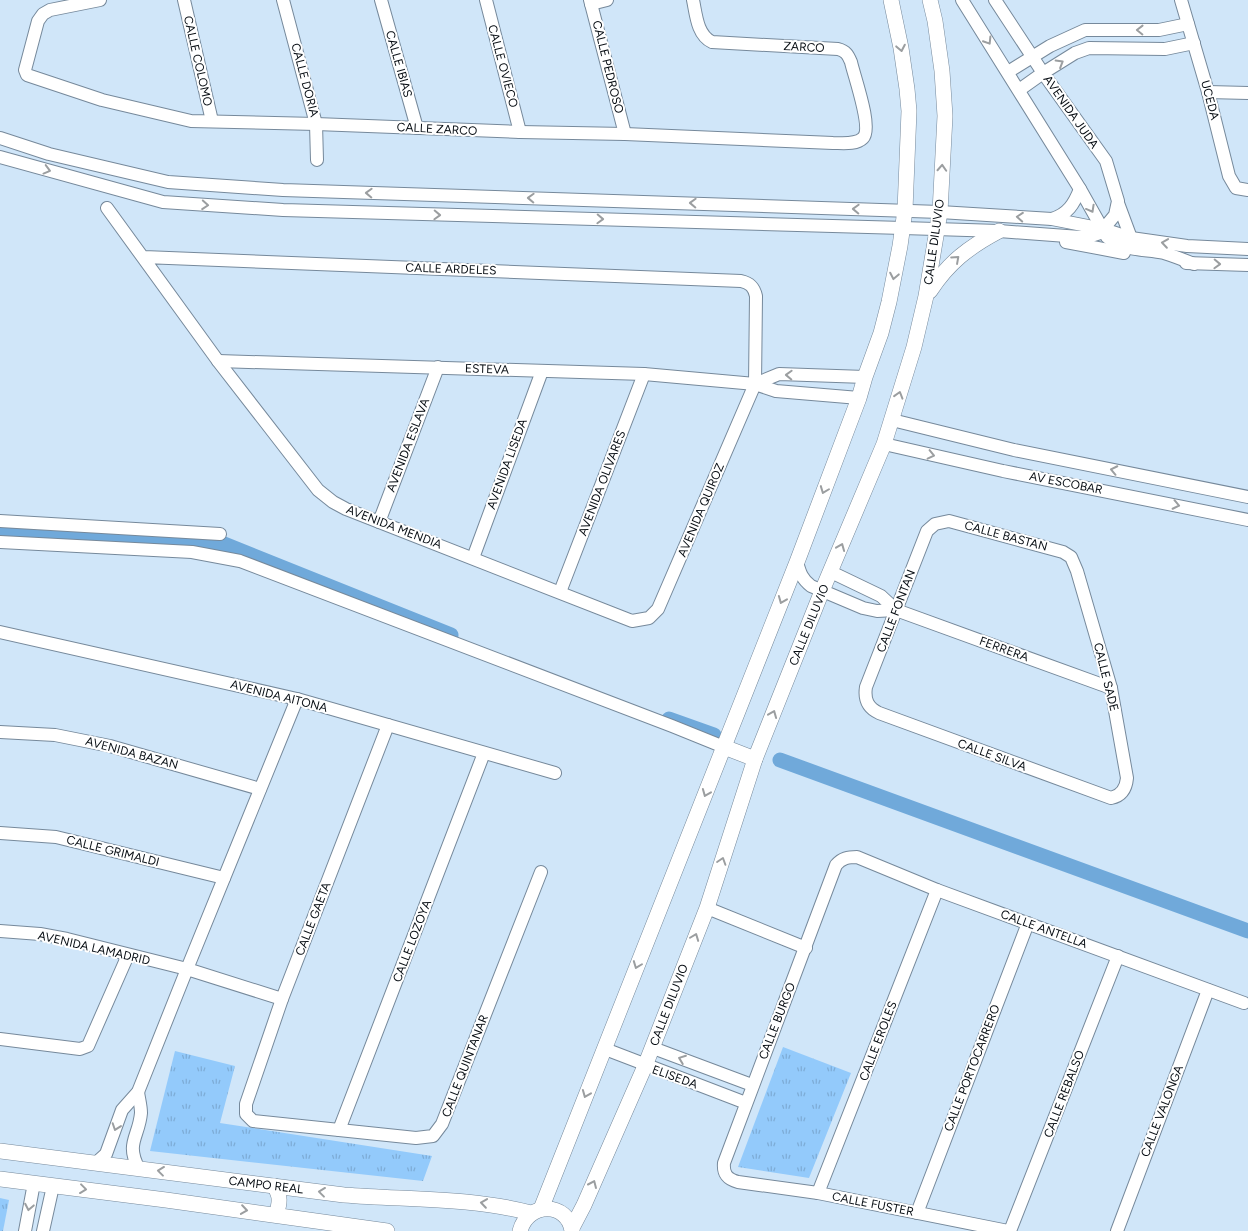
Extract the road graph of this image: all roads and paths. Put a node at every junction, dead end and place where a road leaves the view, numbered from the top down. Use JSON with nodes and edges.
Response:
{"nodes":[{"id":1,"x":100,"y":0,"type":"edge"},
{"id":2,"x":184,"y":0,"type":"edge"},
{"id":3,"x":284,"y":0,"type":"edge"},
{"id":4,"x":381,"y":0,"type":"edge"},
{"id":5,"x":486,"y":0,"type":"edge"},
{"id":6,"x":607,"y":0,"type":"edge"},
{"id":7,"x":693,"y":0,"type":"edge"},
{"id":8,"x":891,"y":0,"type":"edge"},
{"id":9,"x":930,"y":0,"type":"edge"},
{"id":10,"x":962,"y":0,"type":"edge"},
{"id":11,"x":995,"y":0,"type":"edge"},
{"id":12,"x":1181,"y":0,"type":"edge"},
{"id":13,"x":591,"y":2,"type":"edge"},
{"id":14,"x":1188,"y":24,"type":"junction"},
{"id":15,"x":1194,"y":43,"type":"junction"},
{"id":16,"x":1032,"y":56,"type":"junction"},
{"id":17,"x":1008,"y":72,"type":"junction"},
{"id":18,"x":1043,"y":73,"type":"junction"},
{"id":19,"x":1019,"y":90,"type":"junction"},
{"id":20,"x":1208,"y":92,"type":"junction"},
{"id":21,"x":1248,"y":93,"type":"edge"},
{"id":22,"x":212,"y":121,"type":"junction"},
{"id":23,"x":316,"y":124,"type":"junction"},
{"id":24,"x":417,"y":128,"type":"junction"},
{"id":25,"x":520,"y":132,"type":"junction"},
{"id":26,"x":625,"y":134,"type":"junction"},
{"id":27,"x":0,"y":138,"type":"edge"},
{"id":28,"x":856,"y":141,"type":"joint"},
{"id":29,"x":0,"y":157,"type":"edge"},
{"id":30,"x":317,"y":160,"type":"dead end"},
{"id":31,"x":1080,"y":189,"type":"junction"},
{"id":32,"x":1248,"y":190,"type":"edge"},
{"id":33,"x":1118,"y":201,"type":"junction"},
{"id":34,"x":107,"y":208,"type":"dead end"},
{"id":35,"x":905,"y":210,"type":"junction"},
{"id":36,"x":940,"y":212,"type":"junction"},
{"id":37,"x":1052,"y":219,"type":"junction"},
{"id":38,"x":903,"y":228,"type":"junction"},
{"id":39,"x":938,"y":229,"type":"junction"},
{"id":40,"x":1102,"y":229,"type":"junction"},
{"id":41,"x":1007,"y":232,"type":"junction"},
{"id":42,"x":1131,"y":238,"type":"junction"},
{"id":43,"x":1248,"y":249,"type":"edge"},
{"id":44,"x":144,"y":257,"type":"junction"},
{"id":45,"x":1194,"y":264,"type":"junction"},
{"id":46,"x":1248,"y":265,"type":"edge"},
{"id":47,"x":926,"y":296,"type":"junction"},
{"id":48,"x":218,"y":360,"type":"junction"},
{"id":49,"x":438,"y":367,"type":"junction"},
{"id":50,"x":542,"y":371,"type":"junction"},
{"id":51,"x":644,"y":374,"type":"junction"},
{"id":52,"x":865,"y":377,"type":"junction"},
{"id":53,"x":755,"y":384,"type":"junction"},
{"id":54,"x":859,"y":398,"type":"junction"},
{"id":55,"x":892,"y":420,"type":"junction"},
{"id":56,"x":884,"y":444,"type":"junction"},
{"id":57,"x":1142,"y":476,"type":"junction"},
{"id":58,"x":1143,"y":498,"type":"junction"},
{"id":59,"x":1248,"y":498,"type":"edge"},
{"id":60,"x":1248,"y":520,"type":"edge"},
{"id":61,"x":0,"y":521,"type":"edge"},
{"id":62,"x":379,"y":522,"type":"junction"},
{"id":63,"x":935,"y":524,"type":"joint"},
{"id":64,"x":220,"y":534,"type":"dead end"},
{"id":65,"x":0,"y":542,"type":"edge"},
{"id":66,"x":473,"y":558,"type":"junction"},
{"id":67,"x":1073,"y":561,"type":"joint"},
{"id":68,"x":798,"y":562,"type":"junction"},
{"id":69,"x":831,"y":572,"type":"junction"},
{"id":70,"x":822,"y":591,"type":"junction"},
{"id":71,"x":560,"y":592,"type":"junction"},
{"id":72,"x":896,"y":610,"type":"junction"},
{"id":73,"x":632,"y":621,"type":"joint"},
{"id":74,"x":0,"y":632,"type":"edge"},
{"id":75,"x":1111,"y":688,"type":"junction"},
{"id":76,"x":298,"y":699,"type":"junction"},
{"id":77,"x":867,"y":702,"type":"joint"},
{"id":78,"x":388,"y":725,"type":"junction"},
{"id":79,"x":0,"y":732,"type":"edge"},
{"id":80,"x":724,"y":747,"type":"junction"},
{"id":81,"x":484,"y":753,"type":"junction"},
{"id":82,"x":755,"y":759,"type":"junction"},
{"id":83,"x":555,"y":773,"type":"dead end"},
{"id":84,"x":260,"y":789,"type":"junction"},
{"id":85,"x":1121,"y":793,"type":"joint"},
{"id":86,"x":0,"y":833,"type":"edge"},
{"id":87,"x":846,"y":858,"type":"joint"},
{"id":88,"x":541,"y":872,"type":"dead end"},
{"id":89,"x":224,"y":878,"type":"junction"},
{"id":90,"x":937,"y":890,"type":"junction"},
{"id":91,"x":707,"y":908,"type":"junction"},
{"id":92,"x":1028,"y":923,"type":"junction"},
{"id":93,"x":0,"y":931,"type":"edge"},
{"id":94,"x":806,"y":948,"type":"junction"},
{"id":95,"x":128,"y":955,"type":"junction"},
{"id":96,"x":1118,"y":956,"type":"junction"},
{"id":97,"x":186,"y":969,"type":"junction"},
{"id":98,"x":1208,"y":990,"type":"junction"},
{"id":99,"x":282,"y":999,"type":"junction"},
{"id":100,"x":1244,"y":1002,"type":"dead end"},
{"id":101,"x":0,"y":1039,"type":"edge"},
{"id":102,"x":652,"y":1048,"type":"junction"},
{"id":103,"x":604,"y":1049,"type":"junction"},
{"id":104,"x":645,"y":1066,"type":"junction"},
{"id":105,"x":752,"y":1085,"type":"junction"},
{"id":106,"x":138,"y":1092,"type":"junction"},
{"id":107,"x":746,"y":1103,"type":"junction"},
{"id":108,"x":246,"y":1114,"type":"joint"},
{"id":109,"x":339,"y":1130,"type":"junction"},
{"id":110,"x":0,"y":1151,"type":"edge"},
{"id":111,"x":96,"y":1163,"type":"junction"},
{"id":112,"x":139,"y":1169,"type":"junction"},
{"id":113,"x":0,"y":1179,"type":"edge"},
{"id":114,"x":738,"y":1182,"type":"joint"},
{"id":115,"x":34,"y":1183,"type":"junction"},
{"id":116,"x":53,"y":1186,"type":"junction"},
{"id":117,"x":274,"y":1186,"type":"junction"},
{"id":118,"x":818,"y":1193,"type":"junction"},
{"id":119,"x":536,"y":1211,"type":"junction"},
{"id":120,"x":917,"y":1213,"type":"junction"},
{"id":121,"x":276,"y":1215,"type":"junction"},
{"id":122,"x":572,"y":1229,"type":"edge"},
{"id":123,"x":25,"y":1231,"type":"edge"},
{"id":124,"x":43,"y":1231,"type":"edge"},
{"id":125,"x":387,"y":1231,"type":"edge"},
{"id":126,"x":520,"y":1231,"type":"edge"},
{"id":127,"x":1009,"y":1231,"type":"edge"},
{"id":128,"x":1117,"y":1231,"type":"edge"}],
"edges":[{"from":1,"to":22,"type":"street","name":"CALLE ZARCO"},
{"from":2,"to":22,"type":"street","name":"CALLE COLOMO"},
{"from":3,"to":23,"type":"street","name":"CALLE DORIA"},
{"from":4,"to":24,"type":"street","name":"CALLE IBIAS"},
{"from":5,"to":25,"type":"street","name":"CALLE OVIECO"},
{"from":6,"to":13,"type":"street"},
{"from":7,"to":28,"type":"street","name":"ZARCO"},
{"from":8,"to":35,"type":"street","one_way":true},
{"from":36,"to":9,"type":"street","name":"CALLE DILUVIO","one_way":true},
{"from":10,"to":17,"type":"street","one_way":true},
{"from":11,"to":16,"type":"street","name":"AVENIDA JUDA"},
{"from":12,"to":14,"type":"street","name":"UCEDA"},
{"from":13,"to":26,"type":"street","name":"CALLE PEDROSO"},
{"from":14,"to":15,"type":"street","name":"UCEDA"},
{"from":14,"to":16,"type":"street","one_way":true},
{"from":18,"to":15,"type":"street","one_way":true},
{"from":15,"to":20,"type":"street","name":"UCEDA"},
{"from":16,"to":17,"type":"street"},
{"from":16,"to":18,"type":"street","name":"AVENIDA JUDA"},
{"from":17,"to":19,"type":"street"},
{"from":18,"to":19,"type":"street"},
{"from":18,"to":33,"type":"street","name":"AVENIDA JUDA"},
{"from":19,"to":31,"type":"street"},
{"from":20,"to":21,"type":"street"},
{"from":20,"to":32,"type":"street","name":"UCEDA"},
{"from":22,"to":23,"type":"street","name":"CALLE ZARCO"},
{"from":23,"to":24,"type":"street","name":"CALLE ZARCO"},
{"from":23,"to":30,"type":"street","name":"CALLE DORIA"},
{"from":24,"to":25,"type":"street","name":"CALLE ZARCO"},
{"from":25,"to":26,"type":"street","name":"CALLE ZARCO"},
{"from":26,"to":28,"type":"street","name":"CALLE ZARCO"},
{"from":35,"to":27,"type":"street","one_way":true},
{"from":29,"to":38,"type":"street","one_way":true},
{"from":31,"to":37,"type":"street"},
{"from":31,"to":40,"type":"street","one_way":true},
{"from":33,"to":40,"type":"street"},
{"from":33,"to":42,"type":"street","name":"AVENIDA JUDA"},
{"from":34,"to":44,"type":"street","name":"AVENIDA MENDIA"},
{"from":35,"to":36,"type":"street"},
{"from":35,"to":38,"type":"street"},
{"from":37,"to":36,"type":"street","one_way":true},
{"from":36,"to":39,"type":"street","name":"CALLE DILUVIO"},
{"from":37,"to":40,"type":"street"},
{"from":38,"to":39,"type":"street"},
{"from":38,"to":52,"type":"street","one_way":true},
{"from":39,"to":41,"type":"street"},
{"from":39,"to":47,"type":"street","name":"CALLE DILUVIO"},
{"from":40,"to":41,"type":"street"},
{"from":40,"to":42,"type":"street"},
{"from":40,"to":45,"type":"street"},
{"from":41,"to":45,"type":"street"},
{"from":47,"to":41,"type":"street","one_way":true},
{"from":43,"to":42,"type":"street","one_way":true},
{"from":44,"to":48,"type":"street","name":"AVENIDA MENDIA"},
{"from":44,"to":53,"type":"street","name":"CALLE ARDELES"},
{"from":45,"to":46,"type":"street","one_way":true},
{"from":55,"to":47,"type":"street","name":"CALLE DILUVIO","one_way":true},
{"from":48,"to":49,"type":"street","name":"ESTEVA"},
{"from":48,"to":62,"type":"street","name":"AVENIDA MENDIA"},
{"from":49,"to":50,"type":"street","name":"ESTEVA"},
{"from":49,"to":62,"type":"street","name":"AVENIDA ESLAVA"},
{"from":50,"to":51,"type":"street","name":"ESTEVA"},
{"from":50,"to":66,"type":"street","name":"AVENIDA LISEDA"},
{"from":51,"to":53,"type":"street","name":"ESTEVA"},
{"from":51,"to":71,"type":"street","name":"AVENIDA OLIVARES"},
{"from":52,"to":53,"type":"street","name":"ESTEVA","one_way":true},
{"from":52,"to":54,"type":"street"},
{"from":53,"to":54,"type":"street","name":"ESTEVA"},
{"from":53,"to":73,"type":"street","name":"AVENIDA QUIROZ"},
{"from":54,"to":68,"type":"street","one_way":true},
{"from":55,"to":56,"type":"street","name":"CALLE DILUVIO"},
{"from":57,"to":55,"type":"street","one_way":true},
{"from":56,"to":58,"type":"street","name":"AV ESCOBAR","one_way":true},
{"from":69,"to":56,"type":"street","name":"CALLE DILUVIO","one_way":true},
{"from":57,"to":58,"type":"street"},
{"from":57,"to":59,"type":"street"},
{"from":58,"to":60,"type":"street","name":"AV ESCOBAR","one_way":true},
{"from":61,"to":64,"type":"street"},
{"from":62,"to":66,"type":"street","name":"AVENIDA MENDIA"},
{"from":63,"to":67,"type":"street","name":"CALLE BASTAN"},
{"from":63,"to":72,"type":"street","name":"CALLE FONTAN"},
{"from":65,"to":80,"type":"street"},
{"from":66,"to":71,"type":"street","name":"AVENIDA MENDIA"},
{"from":67,"to":75,"type":"street","name":"CALLE SADE"},
{"from":68,"to":70,"type":"street","name":"FERRERA"},
{"from":68,"to":80,"type":"street","one_way":true},
{"from":69,"to":70,"type":"street","name":"CALLE DILUVIO"},
{"from":69,"to":72,"type":"street","name":"FERRERA"},
{"from":70,"to":72,"type":"street","name":"FERRERA"},
{"from":82,"to":70,"type":"street","name":"CALLE DILUVIO","one_way":true},
{"from":71,"to":73,"type":"street","name":"AVENIDA MENDIA"},
{"from":72,"to":75,"type":"street","name":"FERRERA"},
{"from":72,"to":77,"type":"street","name":"CALLE FONTAN"},
{"from":74,"to":76,"type":"street","name":"AVENIDA AITONA"},
{"from":75,"to":85,"type":"street","name":"CALLE SADE"},
{"from":76,"to":78,"type":"street","name":"AVENIDA AITONA"},
{"from":76,"to":84,"type":"street"},
{"from":77,"to":85,"type":"street","name":"CALLE SILVA"},
{"from":78,"to":81,"type":"street","name":"AVENIDA AITONA"},
{"from":78,"to":99,"type":"street","name":"CALLE GAETA"},
{"from":79,"to":84,"type":"street","name":"AVENIDA BAZAN"},
{"from":80,"to":82,"type":"street"},
{"from":80,"to":103,"type":"street","one_way":true},
{"from":81,"to":83,"type":"street","name":"AVENIDA AITONA"},
{"from":81,"to":109,"type":"street","name":"CALLE LOZOYA"},
{"from":91,"to":82,"type":"street","name":"CALLE DILUVIO","one_way":true},
{"from":84,"to":89,"type":"street"},
{"from":86,"to":89,"type":"street","name":"CALLE GRIMALDI"},
{"from":87,"to":90,"type":"street","name":"CALLE ANTELLA"},
{"from":87,"to":94,"type":"street","name":"CALLE BURGO"},
{"from":88,"to":109,"type":"street","name":"CALLE QUINTANAR"},
{"from":89,"to":97,"type":"street"},
{"from":90,"to":92,"type":"street","name":"CALLE ANTELLA"},
{"from":90,"to":118,"type":"street","name":"CALLE EROLES"},
{"from":91,"to":94,"type":"street"},
{"from":102,"to":91,"type":"street","name":"CALLE DILUVIO","one_way":true},
{"from":92,"to":96,"type":"street","name":"CALLE ANTELLA"},
{"from":92,"to":120,"type":"street","name":"CALLE PORTOCARRERO"},
{"from":93,"to":95,"type":"street","name":"AVENIDA LAMADRID"},
{"from":94,"to":105,"type":"street","name":"CALLE BURGO"},
{"from":95,"to":97,"type":"street","name":"AVENIDA LAMADRID"},
{"from":95,"to":101,"type":"street"},
{"from":96,"to":98,"type":"street","name":"CALLE ANTELLA"},
{"from":96,"to":127,"type":"street","name":"CALLE REBALSO"},
{"from":97,"to":99,"type":"street","name":"AVENIDA LAMADRID"},
{"from":97,"to":106,"type":"street"},
{"from":98,"to":100,"type":"street","name":"CALLE ANTELLA"},
{"from":98,"to":128,"type":"street","name":"CALLE VALONGA"},
{"from":99,"to":108,"type":"street","name":"CALLE GAETA"},
{"from":102,"to":104,"type":"street","name":"CALLE DILUVIO"},
{"from":105,"to":102,"type":"street","name":"ELISEDA","one_way":true},
{"from":103,"to":104,"type":"street","name":"ELISEDA"},
{"from":103,"to":119,"type":"street","one_way":true},
{"from":104,"to":107,"type":"street","name":"ELISEDA"},
{"from":122,"to":104,"type":"street","name":"CALLE DILUVIO","one_way":true},
{"from":105,"to":107,"type":"street","name":"CALLE BURGO"},
{"from":106,"to":111,"type":"street","one_way":true},
{"from":106,"to":112,"type":"street"},
{"from":107,"to":114,"type":"street","name":"CALLE BURGO"},
{"from":108,"to":109,"type":"street","name":"CALLE QUINTANAR"},
{"from":110,"to":111,"type":"street","name":"CAMPO REAL"},
{"from":111,"to":112,"type":"street","name":"CAMPO REAL"},
{"from":117,"to":112,"type":"street","name":"CAMPO REAL","one_way":true},
{"from":113,"to":115,"type":"street"},
{"from":114,"to":118,"type":"street","name":"CALLE FUSTER"},
{"from":115,"to":116,"type":"street"},
{"from":115,"to":123,"type":"street","one_way":true},
{"from":116,"to":121,"type":"street","one_way":true},
{"from":116,"to":124,"type":"street"},
{"from":119,"to":117,"type":"street","name":"CAMPO REAL","one_way":true},
{"from":117,"to":121,"type":"street"},
{"from":118,"to":120,"type":"street","name":"CALLE FUSTER"},
{"from":119,"to":122,"type":"street","name":"CAMPO REAL"},
{"from":119,"to":126,"type":"street"},
{"from":120,"to":127,"type":"street","name":"CALLE FUSTER"},
{"from":121,"to":125,"type":"street"}]}
